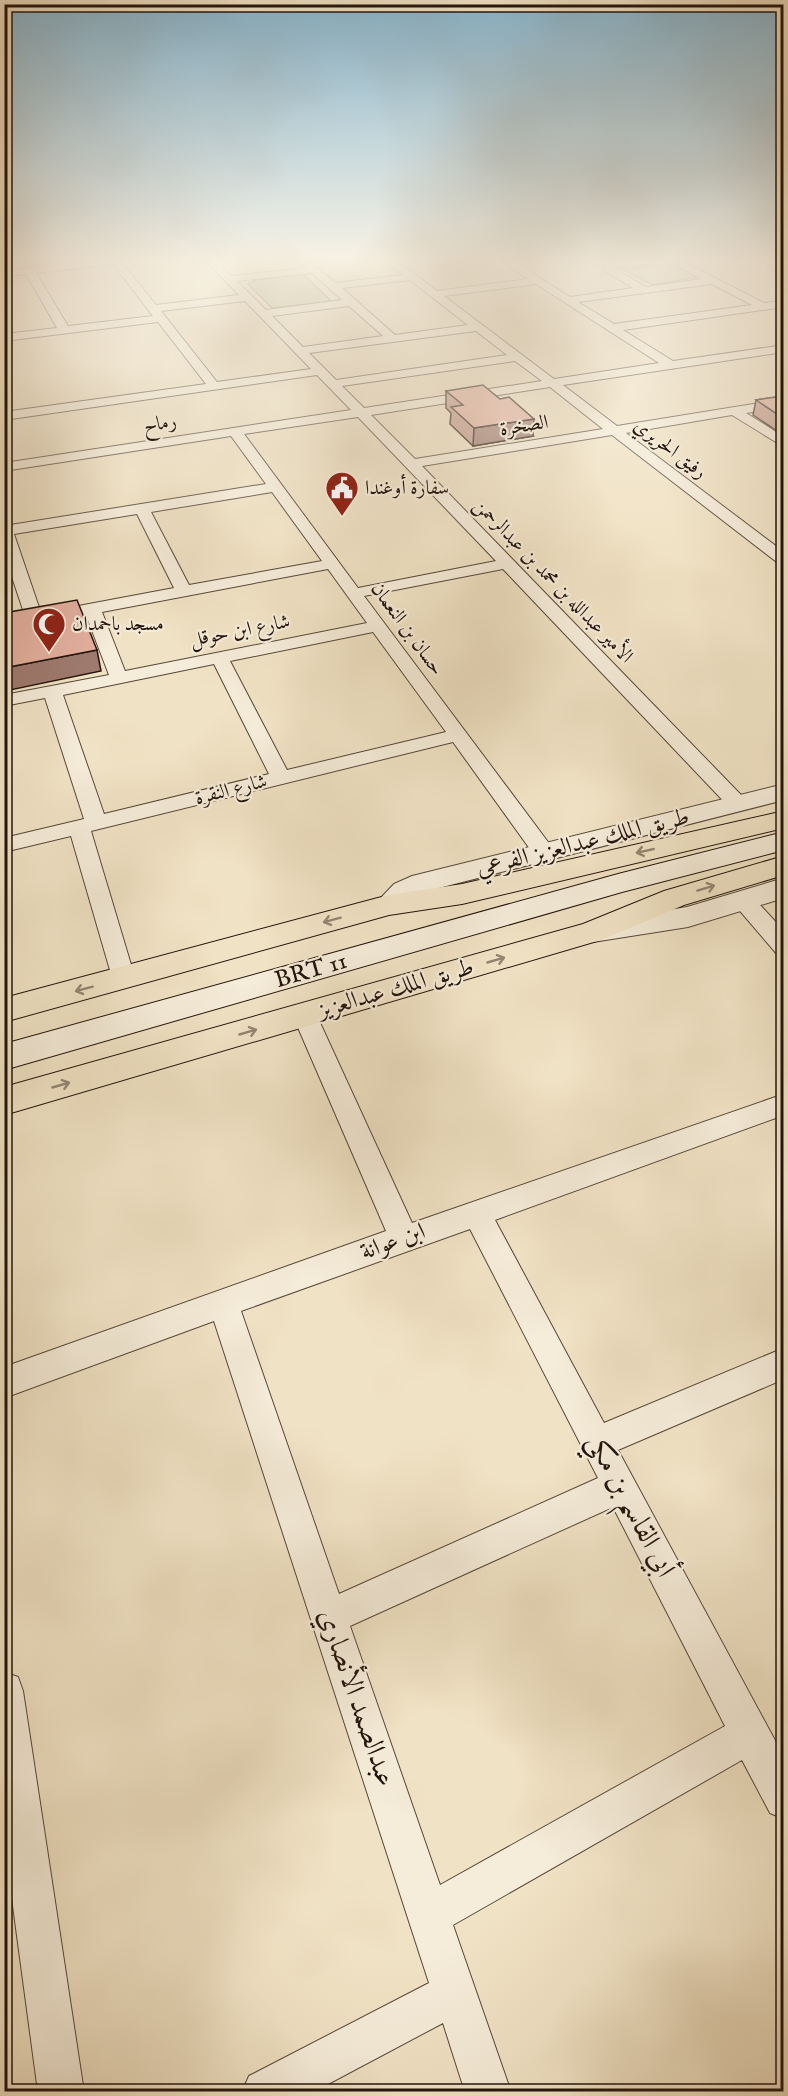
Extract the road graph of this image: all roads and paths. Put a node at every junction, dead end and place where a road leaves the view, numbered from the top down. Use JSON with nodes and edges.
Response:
{"nodes":[{"id":1,"x":191,"y":358,"type":"edge"},
{"id":2,"x":307,"y":358,"type":"edge"},
{"id":3,"x":512,"y":358,"type":"edge"},
{"id":4,"x":519,"y":358,"type":"edge"},
{"id":5,"x":659,"y":358,"type":"edge"},
{"id":6,"x":718,"y":358,"type":"edge"},
{"id":7,"x":670,"y":365,"type":"junction"},
{"id":8,"x":320,"y":371,"type":"junction"},
{"id":9,"x":552,"y":383,"type":"junction"},
{"id":10,"x":332,"y":384,"type":"junction"},
{"id":11,"x":214,"y":386,"type":"junction"},
{"id":12,"x":783,"y":403,"type":"edge"},
{"id":13,"x":734,"y":411,"type":"junction"},
{"id":14,"x":361,"y":412,"type":"junction"},
{"id":15,"x":4,"y":416,"type":"edge"},
{"id":16,"x":613,"y":431,"type":"junction"},
{"id":17,"x":235,"y":432,"type":"junction"},
{"id":18,"x":783,"y":442,"type":"edge"},
{"id":19,"x":412,"y":464,"type":"junction"},
{"id":20,"x":4,"y":467,"type":"edge"},
{"id":21,"x":274,"y":487,"type":"junction"},
{"id":22,"x":142,"y":509,"type":"junction"},
{"id":23,"x":5,"y":531,"type":"edge"},
{"id":24,"x":783,"y":542,"type":"edge"},
{"id":25,"x":765,"y":545,"type":"junction"},
{"id":26,"x":783,"y":560,"type":"edge"},
{"id":27,"x":508,"y":563,"type":"junction"},
{"id":28,"x":331,"y":564,"type":"junction"},
{"id":29,"x":184,"y":591,"type":"junction"},
{"id":30,"x":355,"y":593,"type":"junction"},
{"id":31,"x":92,"y":609,"type":"junction"},
{"id":32,"x":34,"y":620,"type":"junction"},
{"id":33,"x":4,"y":625,"type":"edge"},
{"id":34,"x":378,"y":626,"type":"junction"},
{"id":35,"x":220,"y":658,"type":"junction"},
{"id":36,"x":118,"y":678,"type":"junction"},
{"id":37,"x":52,"y":691,"type":"junction"},
{"id":38,"x":4,"y":700,"type":"edge"},
{"id":39,"x":458,"y":735,"type":"junction"},
{"id":40,"x":281,"y":778,"type":"junction"},
{"id":41,"x":783,"y":792,"type":"edge"},
{"id":42,"x":738,"y":804,"type":"junction"},
{"id":43,"x":87,"y":825,"type":"junction"},
{"id":44,"x":777,"y":828,"type":"edge"},
{"id":45,"x":4,"y":845,"type":"edge"},
{"id":46,"x":543,"y":851,"type":"junction"},
{"id":47,"x":783,"y":866,"type":"edge"},
{"id":48,"x":783,"y":888,"type":"edge"},
{"id":49,"x":742,"y":899,"type":"junction"},
{"id":50,"x":389,"y":905,"type":"junction"},
{"id":51,"x":593,"y":932,"type":"junction"},
{"id":52,"x":783,"y":947,"type":"edge"},
{"id":53,"x":123,"y":978,"type":"junction"},
{"id":54,"x":4,"y":1010,"type":"edge"},
{"id":55,"x":305,"y":1016,"type":"junction"},
{"id":56,"x":4,"y":1056,"type":"edge"},
{"id":57,"x":4,"y":1101,"type":"edge"},
{"id":58,"x":783,"y":1104,"type":"edge"},
{"id":59,"x":477,"y":1214,"type":"junction"},
{"id":60,"x":404,"y":1238,"type":"junction"},
{"id":61,"x":224,"y":1305,"type":"junction"},
{"id":62,"x":783,"y":1363,"type":"edge"},
{"id":63,"x":4,"y":1383,"type":"edge"},
{"id":64,"x":597,"y":1442,"type":"junction"},
{"id":65,"x":620,"y":1486,"type":"junction"},
{"id":66,"x":329,"y":1617,"type":"junction"},
{"id":67,"x":4,"y":1691,"type":"edge"},
{"id":68,"x":749,"y":1734,"type":"junction"},
{"id":69,"x":783,"y":1799,"type":"edge"},
{"id":70,"x":429,"y":1915,"type":"junction"},
{"id":71,"x":455,"y":1993,"type":"junction"},
{"id":72,"x":60,"y":2091,"type":"edge"},
{"id":73,"x":266,"y":2091,"type":"edge"},
{"id":74,"x":488,"y":2091,"type":"edge"}],
"edges":[{"from":1,"to":11,"type":"street"},
{"from":2,"to":8,"type":"street","name":"الأمير عبدالله بن محمد بن عبدالرحمن"},
{"from":3,"to":10,"type":"street"},
{"from":4,"to":9,"type":"street","name":"رفيق الحريري"},
{"from":5,"to":7,"type":"street"},
{"from":6,"to":7,"type":"street","name":"رماح"},
{"from":7,"to":9,"type":"street","name":"رماح"},
{"from":8,"to":10,"type":"street","name":"الأمير عبدالله بن محمد بن عبدالرحمن"},
{"from":8,"to":11,"type":"street"},
{"from":9,"to":14,"type":"street","name":"رماح"},
{"from":9,"to":16,"type":"street","name":"رفيق الحريري"},
{"from":10,"to":14,"type":"street","name":"الأمير عبدالله بن محمد بن عبدالرحمن"},
{"from":11,"to":15,"type":"street"},
{"from":12,"to":13,"type":"street","name":"الصخرة"},
{"from":13,"to":16,"type":"street","name":"الصخرة"},
{"from":13,"to":18,"type":"street"},
{"from":14,"to":17,"type":"street","name":"رماح"},
{"from":14,"to":19,"type":"street","name":"الأمير عبدالله بن محمد بن عبدالرحمن"},
{"from":16,"to":19,"type":"street","name":"الصخرة"},
{"from":16,"to":25,"type":"street","name":"رفيق الحريري"},
{"from":17,"to":20,"type":"street","name":"رماح"},
{"from":17,"to":21,"type":"street","name":"حسان بن النعمان"},
{"from":19,"to":27,"type":"street","name":"الأمير عبدالله بن محمد بن عبدالرحمن"},
{"from":21,"to":22,"type":"street"},
{"from":21,"to":28,"type":"street","name":"حسان بن النعمان"},
{"from":22,"to":23,"type":"street"},
{"from":22,"to":29,"type":"street"},
{"from":23,"to":32,"type":"street"},
{"from":24,"to":25,"type":"street"},
{"from":25,"to":26,"type":"street","name":"رفيق الحريري"},
{"from":27,"to":30,"type":"street"},
{"from":27,"to":42,"type":"street","name":"الأمير عبدالله بن محمد بن عبدالرحمن"},
{"from":28,"to":29,"type":"street"},
{"from":28,"to":30,"type":"street","name":"حسان بن النعمان"},
{"from":29,"to":31,"type":"street"},
{"from":30,"to":34,"type":"street","name":"حسان بن النعمان"},
{"from":31,"to":32,"type":"street"},
{"from":31,"to":36,"type":"street"},
{"from":32,"to":33,"type":"street"},
{"from":34,"to":35,"type":"street","name":"شارع ابن حوقل"},
{"from":34,"to":39,"type":"street","name":"حسان بن النعمان"},
{"from":35,"to":36,"type":"street","name":"شارع ابن حوقل"},
{"from":35,"to":40,"type":"street"},
{"from":36,"to":37,"type":"street","name":"شارع ابن حوقل"},
{"from":37,"to":38,"type":"street","name":"شارع ابن حوقل"},
{"from":37,"to":43,"type":"street"},
{"from":39,"to":40,"type":"street","name":"شارع النقرة"},
{"from":39,"to":46,"type":"street","name":"حسان بن النعمان"},
{"from":40,"to":43,"type":"street","name":"شارع النقرة"},
{"from":41,"to":42,"type":"main road","name":"طريق الملك عبدالعزيز الفرعي"},
{"from":42,"to":46,"type":"main road","name":"طريق الملك عبدالعزيز الفرعي"},
{"from":43,"to":45,"type":"street","name":"شارع النقرة"},
{"from":43,"to":53,"type":"street"},
{"from":44,"to":50,"type":"main road","one_way":true},
{"from":44,"to":56,"type":"main road","name":"BRT 11"},
{"from":46,"to":50,"type":"main road","name":"طريق الملك عبدالعزيز الفرعي"},
{"from":51,"to":47,"type":"main road","name":"طريق الملك عبدالعزيز","one_way":true},
{"from":48,"to":49,"type":"main road"},
{"from":49,"to":51,"type":"main road"},
{"from":49,"to":52,"type":"street"},
{"from":50,"to":53,"type":"main road","one_way":true},
{"from":55,"to":51,"type":"main road","name":"طريق الملك عبدالعزيز","one_way":true},
{"from":53,"to":54,"type":"main road","one_way":true},
{"from":57,"to":55,"type":"main road","name":"طريق الملك عبدالعزيز","one_way":true},
{"from":55,"to":60,"type":"street"},
{"from":58,"to":59,"type":"street","name":"ابن عوانة"},
{"from":59,"to":60,"type":"street","name":"ابن عوانة"},
{"from":59,"to":64,"type":"street","name":"أبي القاسم بن مكي"},
{"from":60,"to":61,"type":"street","name":"ابن عوانة"},
{"from":61,"to":63,"type":"street","name":"ابن عوانة"},
{"from":61,"to":66,"type":"street","name":"عبدالصمد الأنصاري"},
{"from":62,"to":64,"type":"street"},
{"from":64,"to":65,"type":"street","name":"أبي القاسم بن مكي"},
{"from":65,"to":66,"type":"street"},
{"from":65,"to":68,"type":"street","name":"أبي القاسم بن مكي"},
{"from":66,"to":70,"type":"street","name":"عبدالصمد الأنصاري"},
{"from":67,"to":72,"type":"street"},
{"from":68,"to":69,"type":"street","name":"أبي القاسم بن مكي"},
{"from":68,"to":70,"type":"street"},
{"from":70,"to":71,"type":"street","name":"عبدالصمد الأنصاري"},
{"from":71,"to":73,"type":"street"},
{"from":71,"to":74,"type":"street","name":"عبدالصمد الأنصاري"}]}
